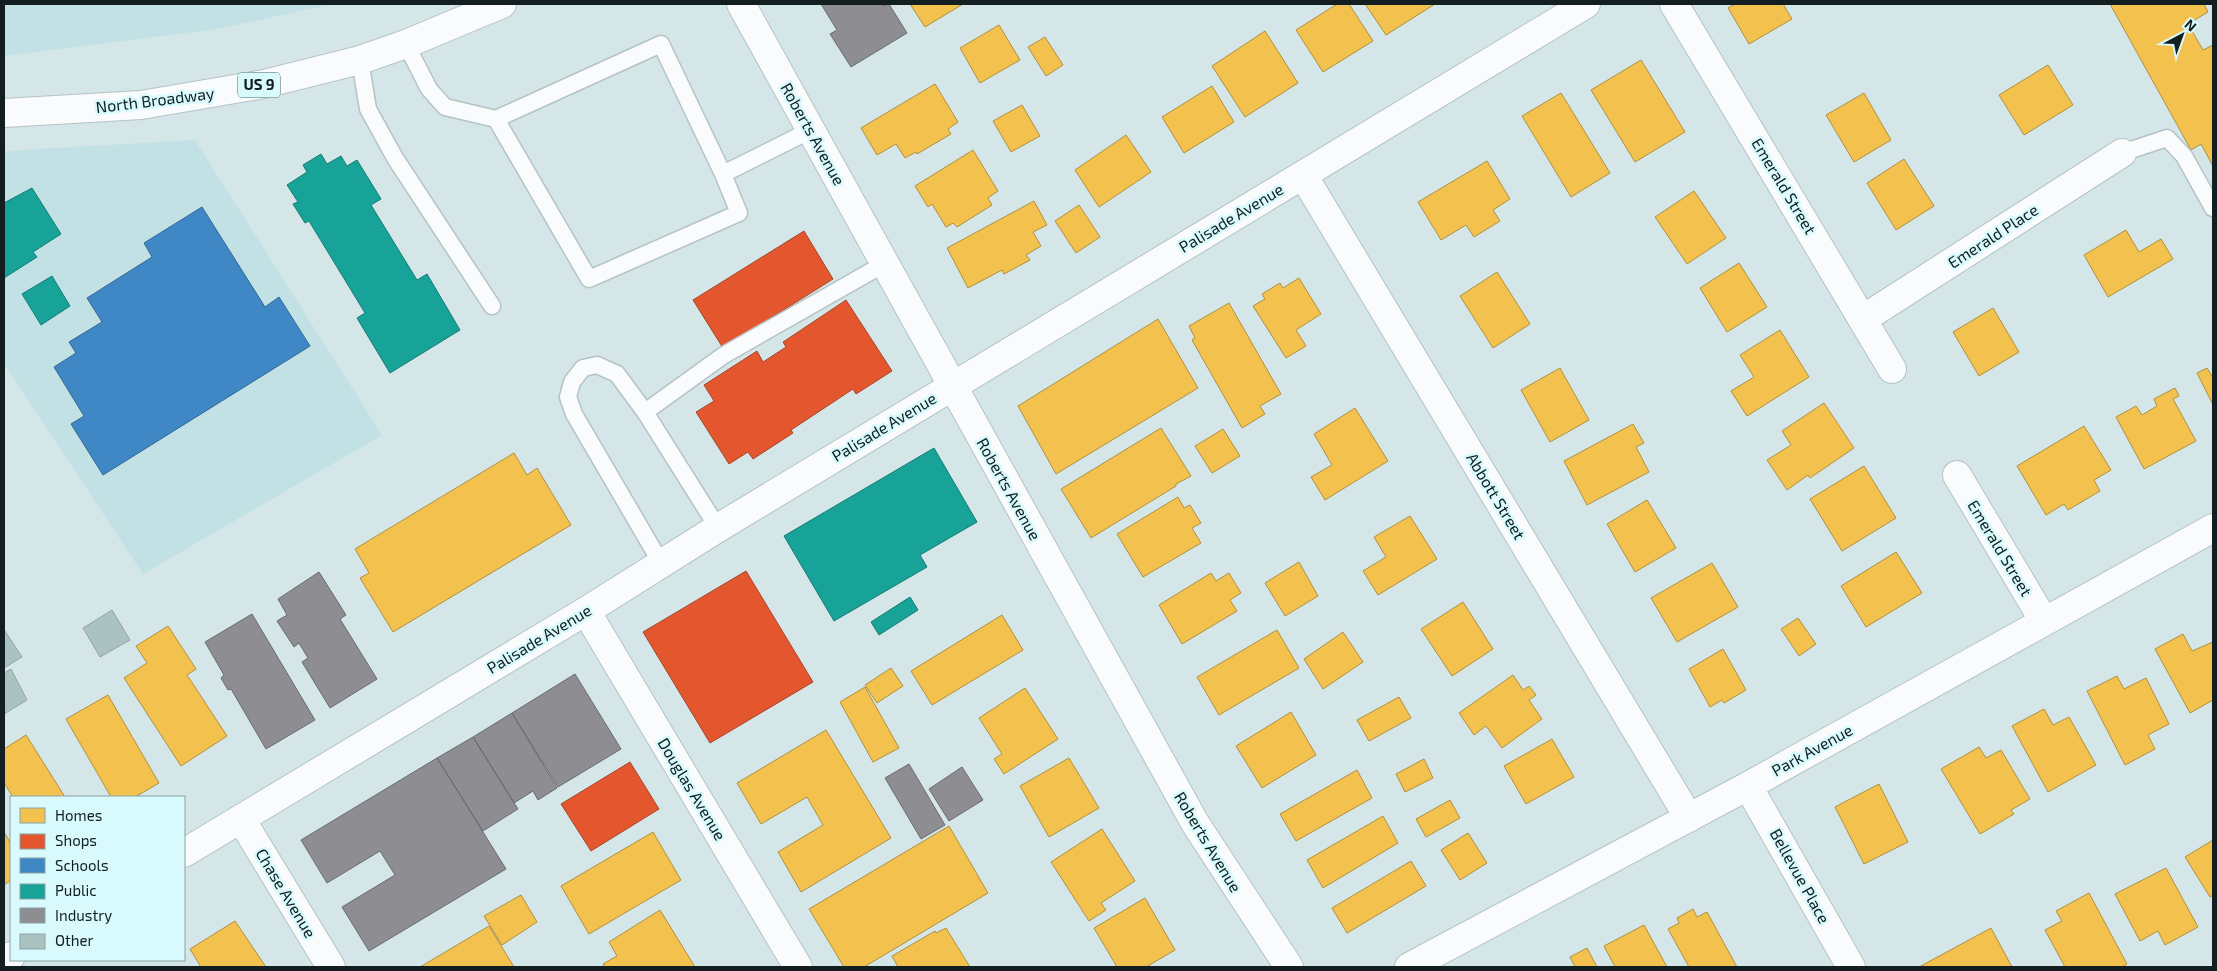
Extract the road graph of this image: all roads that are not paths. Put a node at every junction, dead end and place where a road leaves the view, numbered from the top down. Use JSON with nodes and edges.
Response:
{"nodes":[{"id":1,"x":502,"y":4,"type":"edge"},
{"id":2,"x":741,"y":4,"type":"edge"},
{"id":3,"x":1586,"y":4,"type":"edge"},
{"id":4,"x":1674,"y":4,"type":"edge"},
{"id":5,"x":406,"y":44,"type":"junction"},
{"id":6,"x":360,"y":60,"type":"junction"},
{"id":7,"x":4,"y":113,"type":"edge"},
{"id":8,"x":496,"y":118,"type":"junction"},
{"id":9,"x":811,"y":130,"type":"junction"},
{"id":10,"x":2122,"y":153,"type":"joint"},
{"id":11,"x":722,"y":174,"type":"junction"},
{"id":12,"x":1303,"y":175,"type":"junction"},
{"id":13,"x":2213,"y":208,"type":"edge"},
{"id":14,"x":884,"y":264,"type":"junction"},
{"id":15,"x":492,"y":306,"type":"dead end"},
{"id":16,"x":1863,"y":319,"type":"junction"},
{"id":17,"x":1892,"y":369,"type":"dead end"},
{"id":18,"x":952,"y":386,"type":"junction"},
{"id":19,"x":645,"y":412,"type":"junction"},
{"id":20,"x":1957,"y":475,"type":"dead end"},
{"id":21,"x":718,"y":528,"type":"junction"},
{"id":22,"x":2213,"y":528,"type":"edge"},
{"id":23,"x":661,"y":563,"type":"junction"},
{"id":24,"x":586,"y":611,"type":"junction"},
{"id":25,"x":2044,"y":621,"type":"junction"},
{"id":26,"x":1748,"y":786,"type":"junction"},
{"id":27,"x":1689,"y":818,"type":"junction"},
{"id":28,"x":241,"y":819,"type":"junction"},
{"id":29,"x":185,"y":852,"type":"edge"},
{"id":30,"x":331,"y":967,"type":"edge"},
{"id":31,"x":798,"y":967,"type":"edge"},
{"id":32,"x":1289,"y":967,"type":"edge"},
{"id":33,"x":1409,"y":967,"type":"edge"},
{"id":34,"x":1851,"y":967,"type":"edge"}],
"edges":[{"from":1,"to":5,"type":"street","name":"North Broadway","number":"US 9"},
{"from":2,"to":9,"type":"street","name":"Roberts Avenue"},
{"from":3,"to":12,"type":"street","name":"Palisade Avenue"},
{"from":4,"to":16,"type":"street","name":"Emerald Street"},
{"from":5,"to":6,"type":"street","name":"North Broadway","number":"US 9"},
{"from":5,"to":8,"type":"lane"},
{"from":6,"to":7,"type":"street","name":"North Broadway","number":"US 9"},
{"from":6,"to":15,"type":"lane"},
{"from":8,"to":11,"type":"lane"},
{"from":8,"to":11,"type":"lane"},
{"from":9,"to":11,"type":"lane"},
{"from":9,"to":14,"type":"street","name":"Roberts Avenue"},
{"from":10,"to":13,"type":"lane"},
{"from":10,"to":16,"type":"street","name":"Emerald Place"},
{"from":12,"to":18,"type":"street","name":"Palisade Avenue"},
{"from":12,"to":27,"type":"street","name":"Abbott Street"},
{"from":14,"to":18,"type":"street","name":"Roberts Avenue"},
{"from":14,"to":19,"type":"lane"},
{"from":16,"to":17,"type":"street","name":"Emerald Street"},
{"from":18,"to":21,"type":"street","name":"Palisade Avenue"},
{"from":18,"to":32,"type":"street","name":"Roberts Avenue"},
{"from":19,"to":21,"type":"lane"},
{"from":19,"to":23,"type":"lane"},
{"from":20,"to":25,"type":"street","name":"Emerald Street"},
{"from":21,"to":23,"type":"street","name":"Palisade Avenue"},
{"from":22,"to":25,"type":"street","name":"Park Avenue"},
{"from":23,"to":24,"type":"street","name":"Palisade Avenue"},
{"from":24,"to":28,"type":"street","name":"Palisade Avenue"},
{"from":24,"to":31,"type":"street","name":"Douglas Avenue"},
{"from":25,"to":26,"type":"street","name":"Park Avenue"},
{"from":26,"to":27,"type":"street","name":"Park Avenue"},
{"from":26,"to":34,"type":"street","name":"Bellevue Place"},
{"from":27,"to":33,"type":"street","name":"Park Avenue"},
{"from":28,"to":29,"type":"street","name":"Palisade Avenue"},
{"from":28,"to":30,"type":"street","name":"Chase Avenue"}]}
